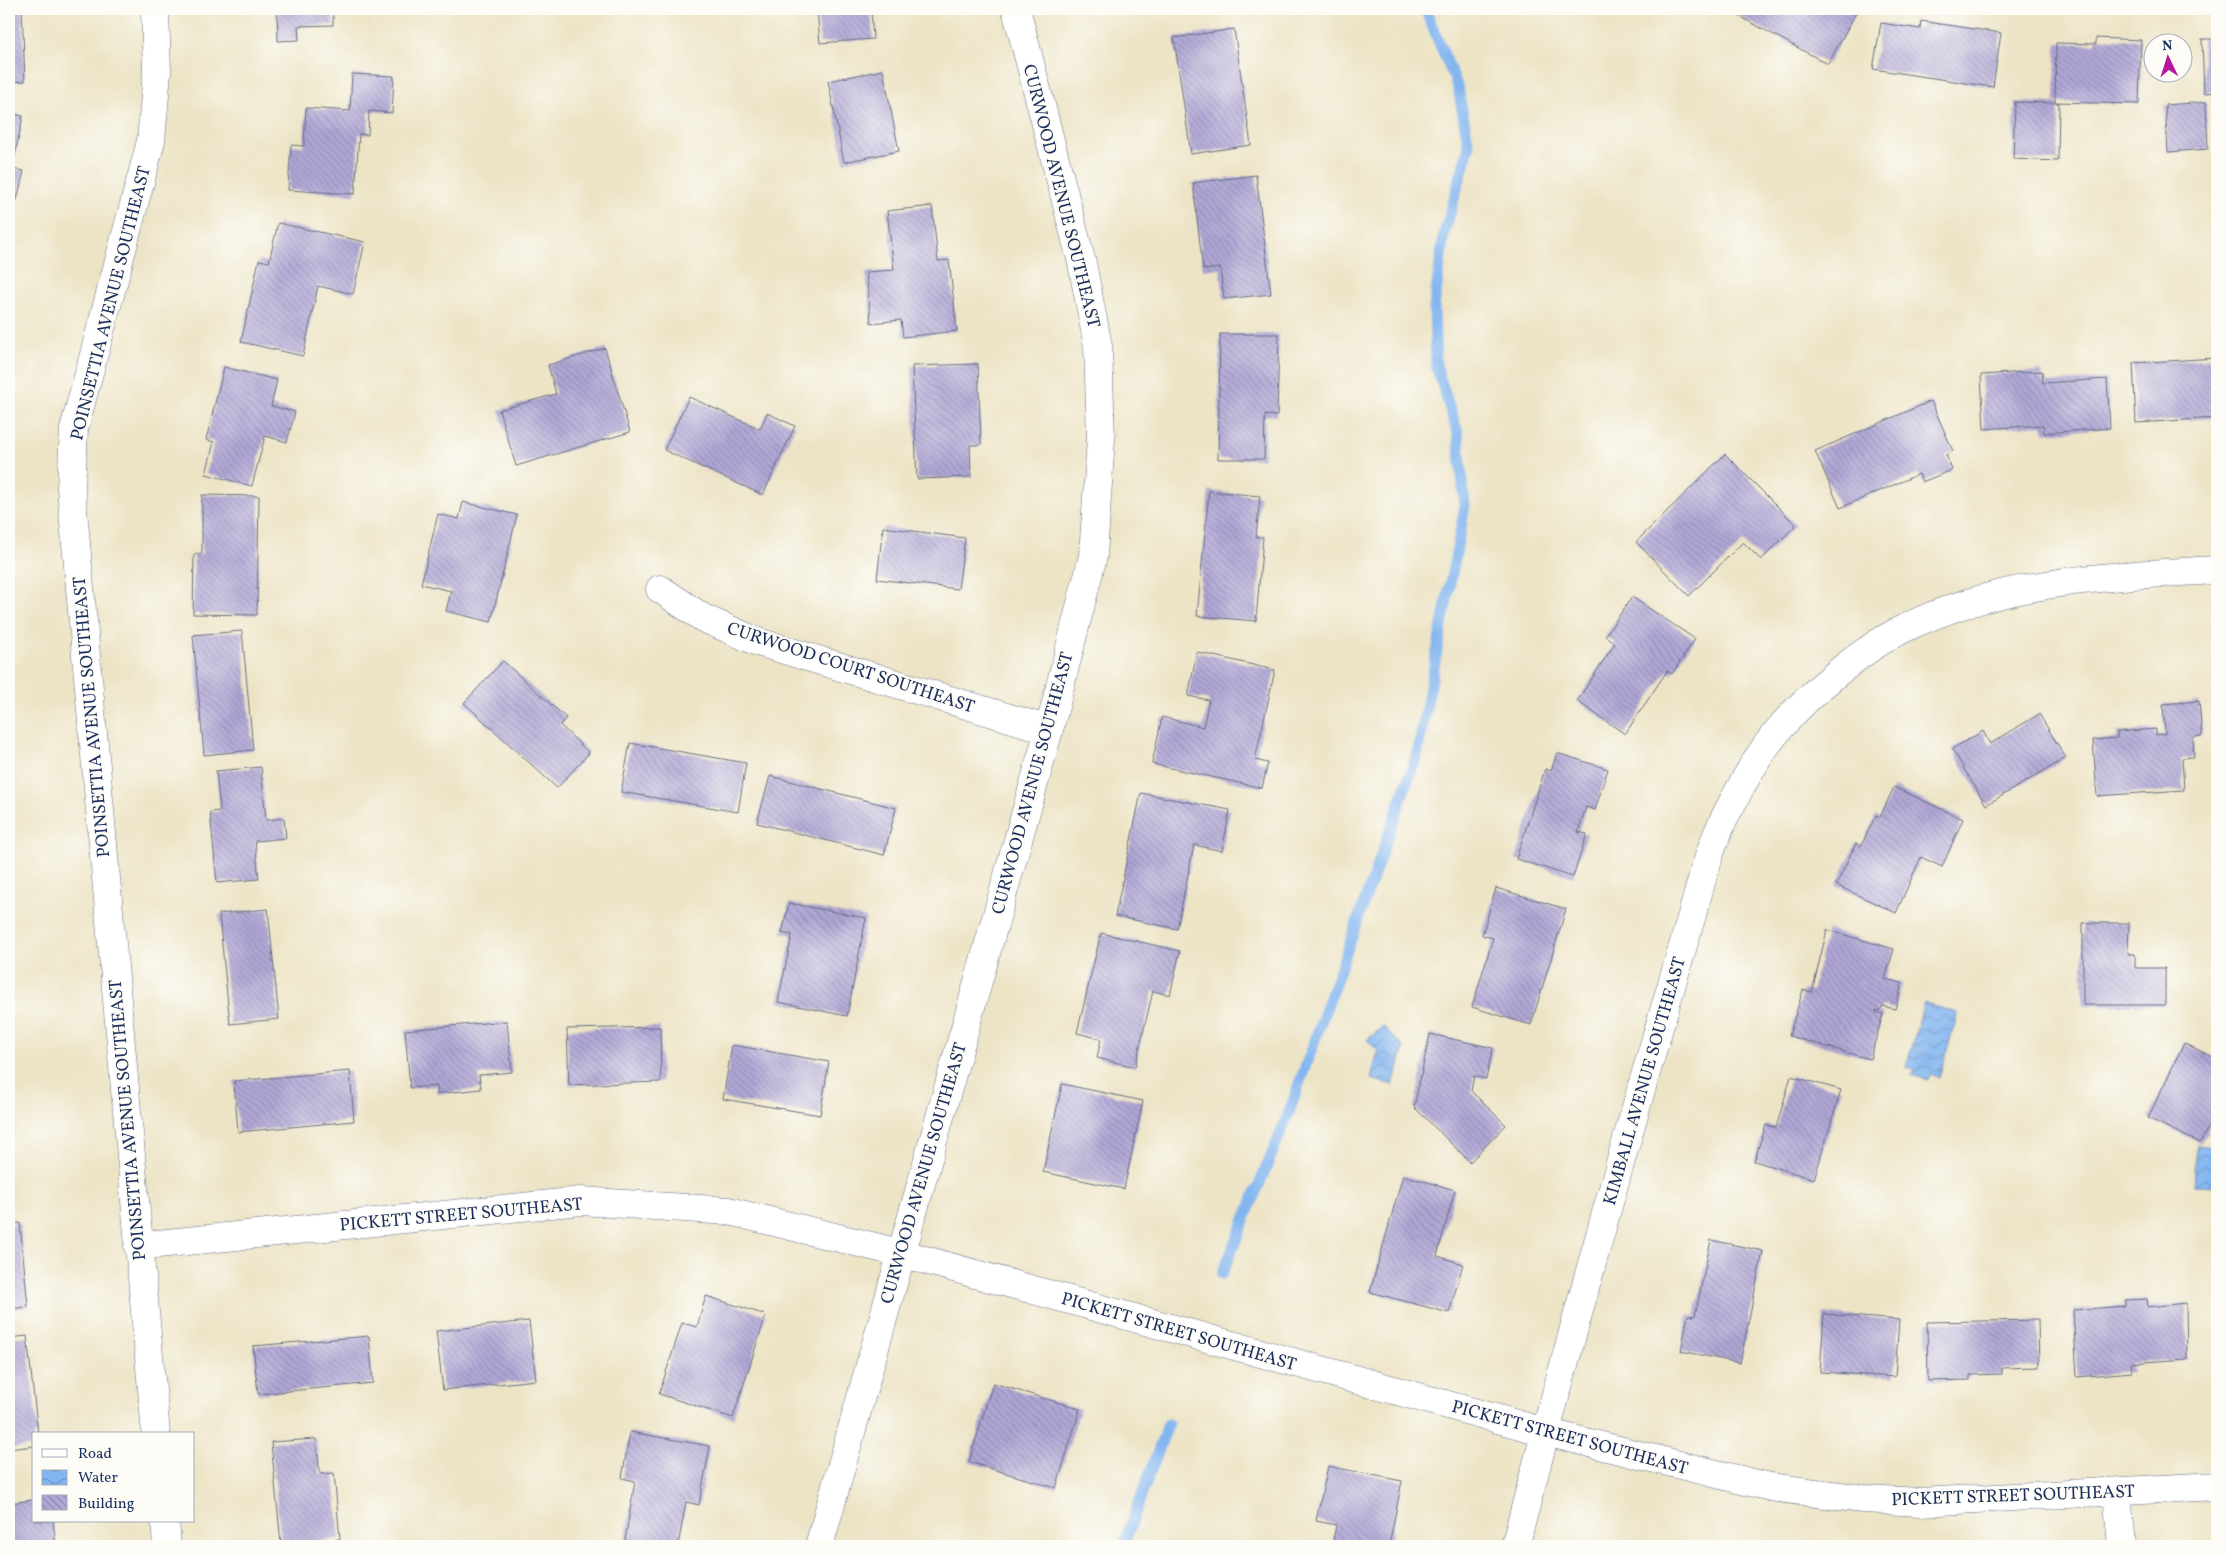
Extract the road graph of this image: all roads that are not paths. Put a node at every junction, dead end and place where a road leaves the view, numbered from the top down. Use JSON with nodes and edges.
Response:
{"nodes":[{"id":1,"x":155,"y":9,"type":"edge"},
{"id":2,"x":1016,"y":9,"type":"edge"},
{"id":3,"x":2217,"y":570,"type":"edge"},
{"id":4,"x":660,"y":589,"type":"dead end"},
{"id":5,"x":1049,"y":730,"type":"junction"},
{"id":6,"x":138,"y":1246,"type":"junction"},
{"id":7,"x":900,"y":1253,"type":"junction"},
{"id":8,"x":156,"y":1432,"type":"edge"},
{"id":9,"x":1545,"y":1432,"type":"junction"},
{"id":10,"x":2217,"y":1486,"type":"edge"},
{"id":11,"x":2117,"y":1493,"type":"junction"},
{"id":12,"x":165,"y":1522,"type":"edge"},
{"id":13,"x":167,"y":1546,"type":"edge"},
{"id":14,"x":818,"y":1546,"type":"edge"},
{"id":15,"x":1515,"y":1546,"type":"edge"},
{"id":16,"x":2122,"y":1546,"type":"edge"}],
"edges":[{"from":1,"to":6,"type":"street","name":"POINSETTIA AVENUE SOUTHEAST"},
{"from":2,"to":5,"type":"street","name":"CURWOOD AVENUE SOUTHEAST"},
{"from":3,"to":9,"type":"street","name":"KIMBALL AVENUE SOUTHEAST"},
{"from":4,"to":5,"type":"street","name":"CURWOOD COURT SOUTHEAST"},
{"from":5,"to":7,"type":"street","name":"CURWOOD AVENUE SOUTHEAST"},
{"from":6,"to":7,"type":"street","name":"PICKETT STREET SOUTHEAST"},
{"from":6,"to":8,"type":"street","name":"POINSETTIA AVENUE SOUTHEAST"},
{"from":7,"to":9,"type":"street","name":"PICKETT STREET SOUTHEAST"},
{"from":7,"to":14,"type":"street","name":"CURWOOD AVENUE SOUTHEAST"},
{"from":9,"to":11,"type":"street","name":"PICKETT STREET SOUTHEAST"},
{"from":9,"to":15,"type":"street","name":"KIMBALL AVENUE SOUTHEAST"},
{"from":10,"to":11,"type":"street","name":"PICKETT STREET SOUTHEAST"},
{"from":11,"to":16,"type":"street"},
{"from":12,"to":13,"type":"street"}]}
